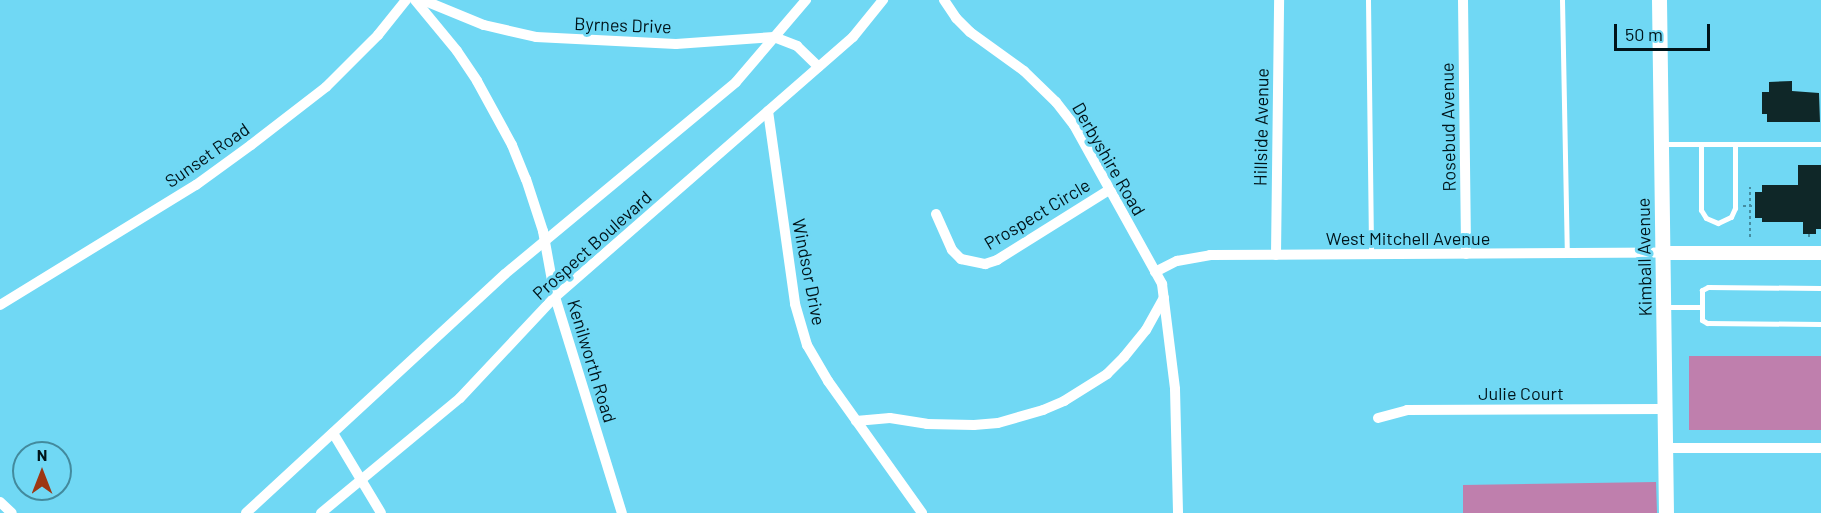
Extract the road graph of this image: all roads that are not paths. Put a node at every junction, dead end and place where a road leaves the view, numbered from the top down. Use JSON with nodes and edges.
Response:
{"nodes":[{"id":1,"x":406,"y":0,"type":"edge"},
{"id":2,"x":415,"y":0,"type":"edge"},
{"id":3,"x":423,"y":0,"type":"edge"},
{"id":4,"x":806,"y":0,"type":"edge"},
{"id":5,"x":883,"y":0,"type":"edge"},
{"id":6,"x":944,"y":0,"type":"edge"},
{"id":7,"x":1279,"y":0,"type":"edge"},
{"id":8,"x":1368,"y":0,"type":"edge"},
{"id":9,"x":1463,"y":0,"type":"edge"},
{"id":10,"x":1562,"y":0,"type":"edge"},
{"id":11,"x":1659,"y":0,"type":"edge"},
{"id":12,"x":774,"y":37,"type":"junction"},
{"id":13,"x":819,"y":67,"type":"junction"},
{"id":14,"x":768,"y":111,"type":"junction"},
{"id":15,"x":1662,"y":144,"type":"junction"},
{"id":16,"x":1701,"y":144,"type":"junction"},
{"id":17,"x":1735,"y":144,"type":"junction"},
{"id":18,"x":1821,"y":144,"type":"edge"},
{"id":19,"x":1109,"y":190,"type":"junction"},
{"id":20,"x":936,"y":214,"type":"dead end"},
{"id":21,"x":545,"y":241,"type":"junction"},
{"id":22,"x":1664,"y":253,"type":"junction"},
{"id":23,"x":1821,"y":253,"type":"edge"},
{"id":24,"x":1466,"y":254,"type":"junction"},
{"id":25,"x":1567,"y":254,"type":"junction"},
{"id":26,"x":1276,"y":255,"type":"junction"},
{"id":27,"x":1371,"y":255,"type":"junction"},
{"id":28,"x":1155,"y":272,"type":"junction"},
{"id":29,"x":1821,"y":288,"type":"edge"},
{"id":30,"x":555,"y":297,"type":"junction"},
{"id":31,"x":1164,"y":298,"type":"junction"},
{"id":32,"x":0,"y":305,"type":"edge"},
{"id":33,"x":1664,"y":307,"type":"junction"},
{"id":34,"x":1702,"y":307,"type":"junction"},
{"id":35,"x":1821,"y":324,"type":"edge"},
{"id":36,"x":1664,"y":409,"type":"junction"},
{"id":37,"x":1378,"y":418,"type":"dead end"},
{"id":38,"x":856,"y":421,"type":"junction"},
{"id":39,"x":333,"y":433,"type":"junction"},
{"id":40,"x":1665,"y":448,"type":"junction"},
{"id":41,"x":1821,"y":448,"type":"edge"},
{"id":42,"x":362,"y":477,"type":"junction"},
{"id":43,"x":0,"y":502,"type":"edge"},
{"id":44,"x":12,"y":513,"type":"edge"},
{"id":45,"x":246,"y":513,"type":"edge"},
{"id":46,"x":321,"y":513,"type":"edge"},
{"id":47,"x":381,"y":513,"type":"edge"},
{"id":48,"x":622,"y":513,"type":"edge"},
{"id":49,"x":922,"y":513,"type":"edge"},
{"id":50,"x":1178,"y":513,"type":"edge"},
{"id":51,"x":1666,"y":513,"type":"edge"}],
"edges":[{"from":1,"to":32,"type":"street","name":"Sunset Road"},
{"from":2,"to":21,"type":"street","name":"Kenilworth Road"},
{"from":3,"to":12,"type":"street","name":"Byrnes Drive"},
{"from":4,"to":12,"type":"street","name":"Prospect Boulevard"},
{"from":5,"to":13,"type":"street","name":"Prospect Boulevard"},
{"from":6,"to":19,"type":"street","name":"Derbyshire Road"},
{"from":7,"to":26,"type":"street","name":"Hillside Avenue"},
{"from":8,"to":27,"type":"lane"},
{"from":9,"to":24,"type":"street","name":"Rosebud Avenue"},
{"from":10,"to":25,"type":"lane"},
{"from":11,"to":15,"type":"main road","name":"Kimball Avenue"},
{"from":12,"to":13,"type":"street","name":"Byrnes Drive"},
{"from":12,"to":21,"type":"street","name":"Prospect Boulevard"},
{"from":13,"to":14,"type":"street","name":"Prospect Boulevard"},
{"from":14,"to":30,"type":"street","name":"Prospect Boulevard"},
{"from":14,"to":38,"type":"street","name":"Windsor Drive"},
{"from":15,"to":16,"type":"lane"},
{"from":15,"to":22,"type":"main road","name":"Kimball Avenue"},
{"from":16,"to":17,"type":"lane"},
{"from":16,"to":17,"type":"lane"},
{"from":17,"to":18,"type":"lane"},
{"from":19,"to":20,"type":"street","name":"Prospect Circle"},
{"from":19,"to":28,"type":"street","name":"Derbyshire Road"},
{"from":21,"to":30,"type":"street","name":"Kenilworth Road"},
{"from":21,"to":39,"type":"street","name":"Prospect Boulevard"},
{"from":22,"to":23,"type":"street"},
{"from":22,"to":25,"type":"street","name":"West Mitchell Avenue"},
{"from":22,"to":33,"type":"main road","name":"Kimball Avenue"},
{"from":24,"to":25,"type":"street","name":"West Mitchell Avenue"},
{"from":24,"to":27,"type":"street","name":"West Mitchell Avenue"},
{"from":26,"to":27,"type":"street","name":"West Mitchell Avenue"},
{"from":26,"to":28,"type":"street","name":"West Mitchell Avenue"},
{"from":28,"to":31,"type":"street","name":"Derbyshire Road"},
{"from":29,"to":34,"type":"lane"},
{"from":30,"to":42,"type":"street","name":"Prospect Boulevard"},
{"from":30,"to":48,"type":"street","name":"Kenilworth Road"},
{"from":31,"to":38,"type":"street"},
{"from":31,"to":50,"type":"street"},
{"from":33,"to":34,"type":"lane"},
{"from":33,"to":36,"type":"main road","name":"Kimball Avenue"},
{"from":34,"to":35,"type":"lane"},
{"from":36,"to":37,"type":"street","name":"Julie Court"},
{"from":36,"to":40,"type":"main road","name":"Kimball Avenue"},
{"from":38,"to":49,"type":"street","name":"Windsor Drive"},
{"from":39,"to":42,"type":"street"},
{"from":39,"to":45,"type":"street","name":"Prospect Boulevard"},
{"from":40,"to":41,"type":"street"},
{"from":40,"to":51,"type":"main road","name":"Kimball Avenue"},
{"from":42,"to":46,"type":"street","name":"Prospect Boulevard"},
{"from":42,"to":47,"type":"street"},
{"from":43,"to":44,"type":"street"}]}
